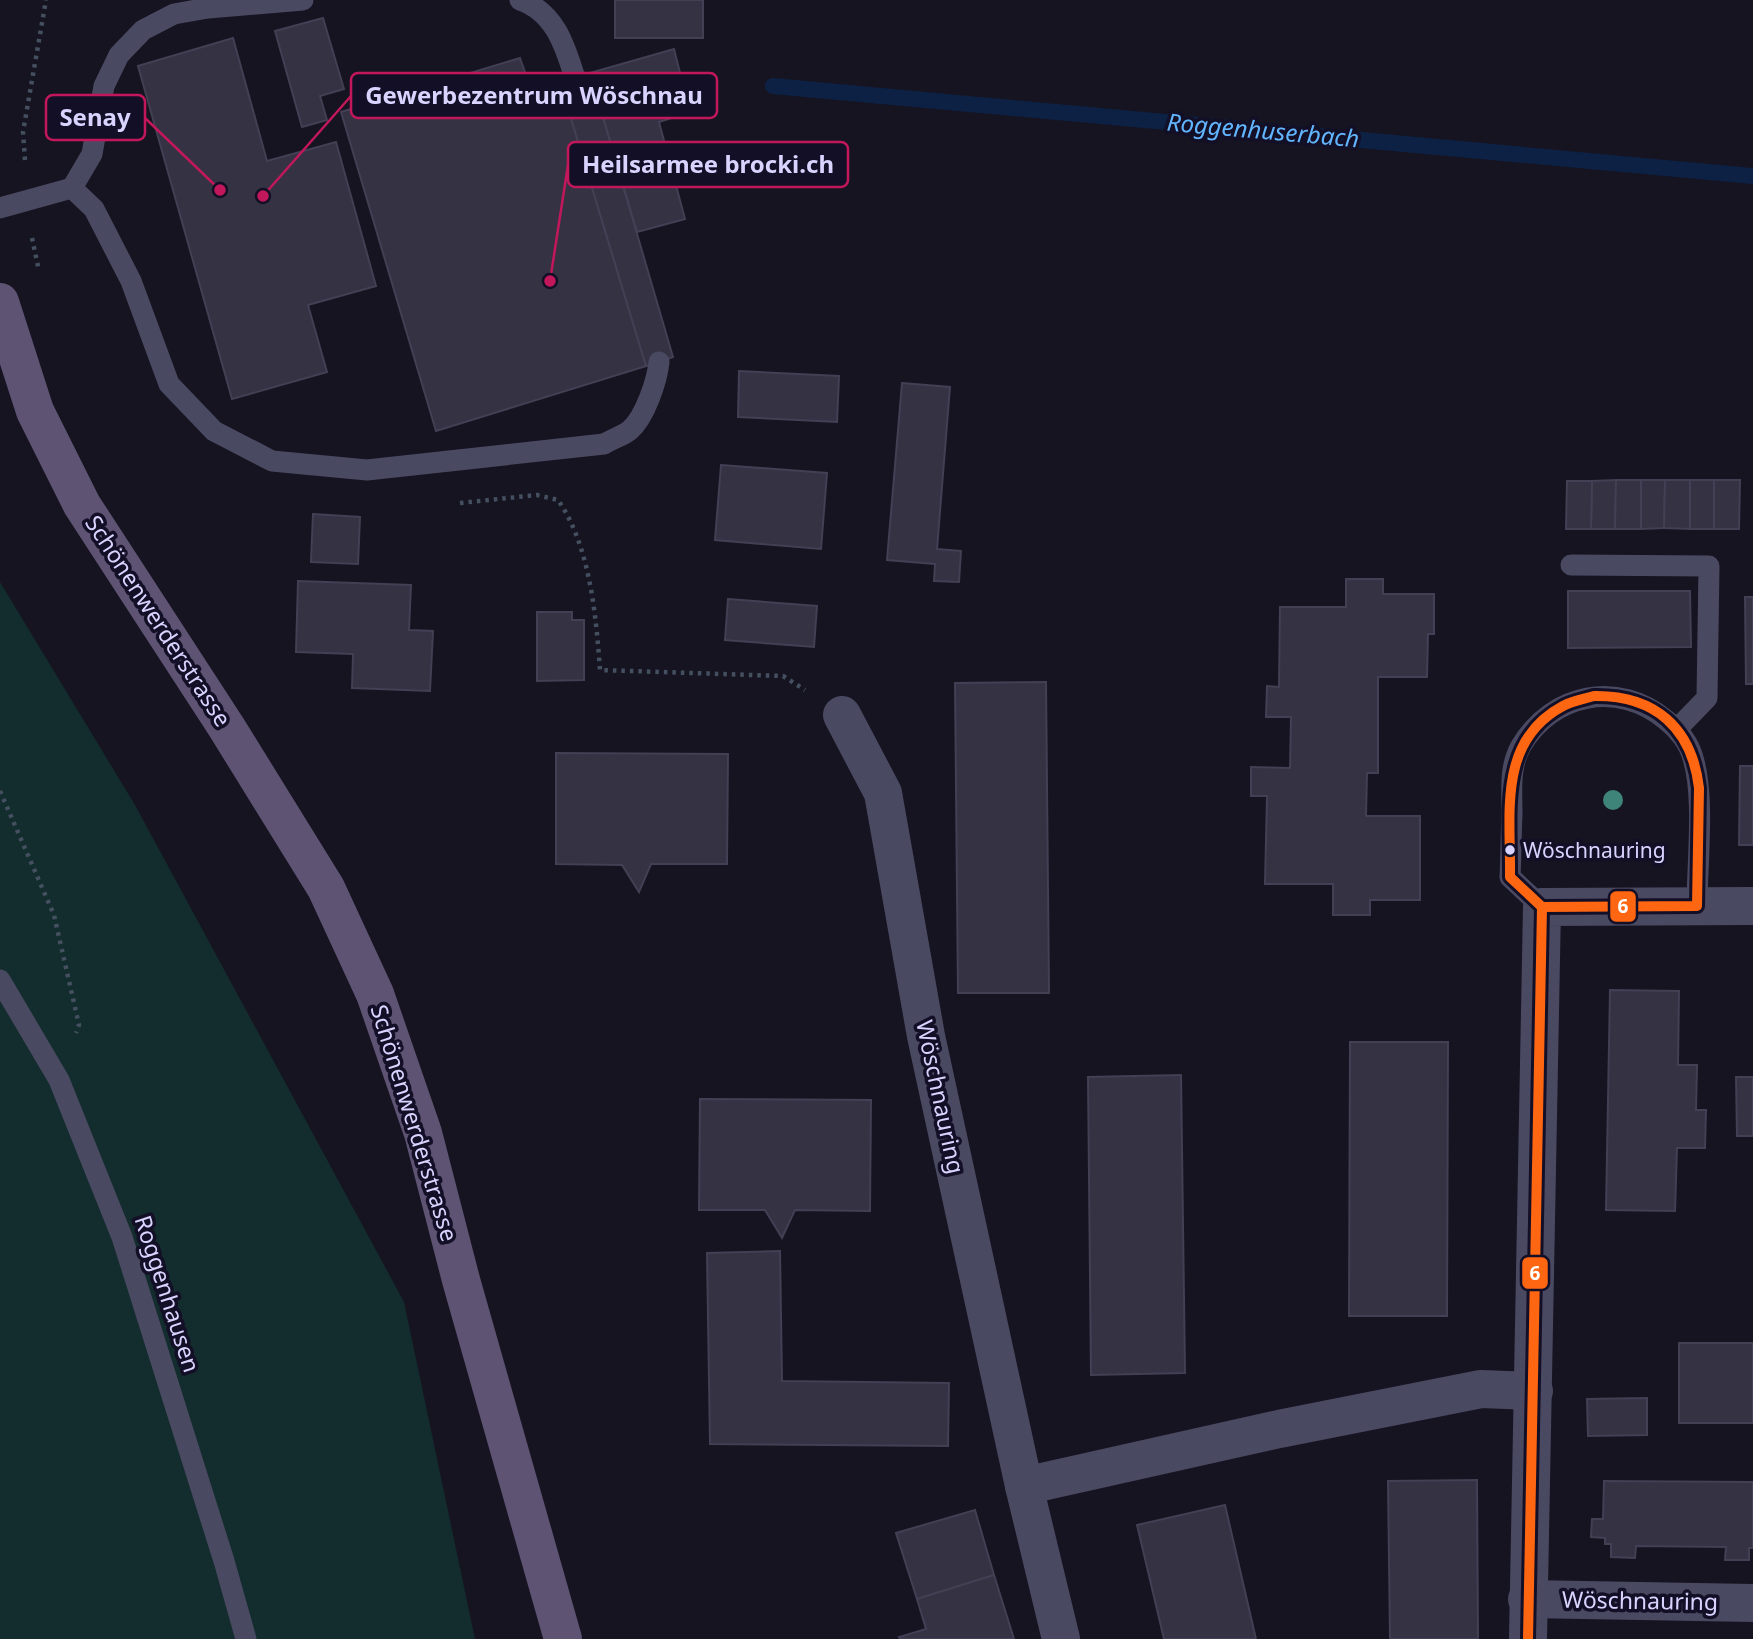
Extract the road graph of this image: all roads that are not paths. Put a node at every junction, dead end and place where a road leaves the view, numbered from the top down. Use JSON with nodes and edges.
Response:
{"nodes":[{"id":1,"x":303,"y":0,"type":"edge"},
{"id":2,"x":520,"y":0,"type":"edge"},
{"id":3,"x":575,"y":78,"type":"dead end"},
{"id":4,"x":72,"y":188,"type":"junction"},
{"id":5,"x":0,"y":208,"type":"edge"},
{"id":6,"x":0,"y":302,"type":"edge"},
{"id":7,"x":659,"y":362,"type":"dead end"},
{"id":8,"x":1571,"y":565,"type":"dead end"},
{"id":9,"x":842,"y":715,"type":"road end"},
{"id":10,"x":1677,"y":729,"type":"junction"},
{"id":11,"x":1697,"y":906,"type":"junction"},
{"id":12,"x":1753,"y":906,"type":"edge"},
{"id":13,"x":1542,"y":907,"type":"junction"},
{"id":14,"x":0,"y":980,"type":"edge"},
{"id":15,"x":1534,"y":1391,"type":"junction"},
{"id":16,"x":1024,"y":1486,"type":"junction"},
{"id":17,"x":1527,"y":1599,"type":"junction"},
{"id":18,"x":1753,"y":1603,"type":"edge"},
{"id":19,"x":246,"y":1639,"type":"edge"},
{"id":20,"x":562,"y":1639,"type":"edge"},
{"id":21,"x":1061,"y":1639,"type":"edge"},
{"id":22,"x":1528,"y":1639,"type":"edge"}],
"edges":[{"from":1,"to":4,"type":"lane"},
{"from":2,"to":3,"type":"lane"},
{"from":4,"to":5,"type":"lane"},
{"from":4,"to":7,"type":"lane"},
{"from":6,"to":20,"type":"main road","name":"Schönenwerderstrasse"},
{"from":8,"to":10,"type":"lane"},
{"from":9,"to":16,"type":"street","name":"Wöschnauring"},
{"from":10,"to":11,"type":"lane"},
{"from":10,"to":13,"type":"lane"},
{"from":11,"to":12,"type":"street"},
{"from":11,"to":13,"type":"street"},
{"from":13,"to":15,"type":"street"},
{"from":14,"to":19,"type":"lane","name":"Roggenhausen"},
{"from":15,"to":16,"type":"street"},
{"from":15,"to":17,"type":"street"},
{"from":16,"to":21,"type":"street","name":"Wöschnauring"},
{"from":17,"to":18,"type":"street","name":"Wöschnauring"},
{"from":17,"to":22,"type":"street"}]}
